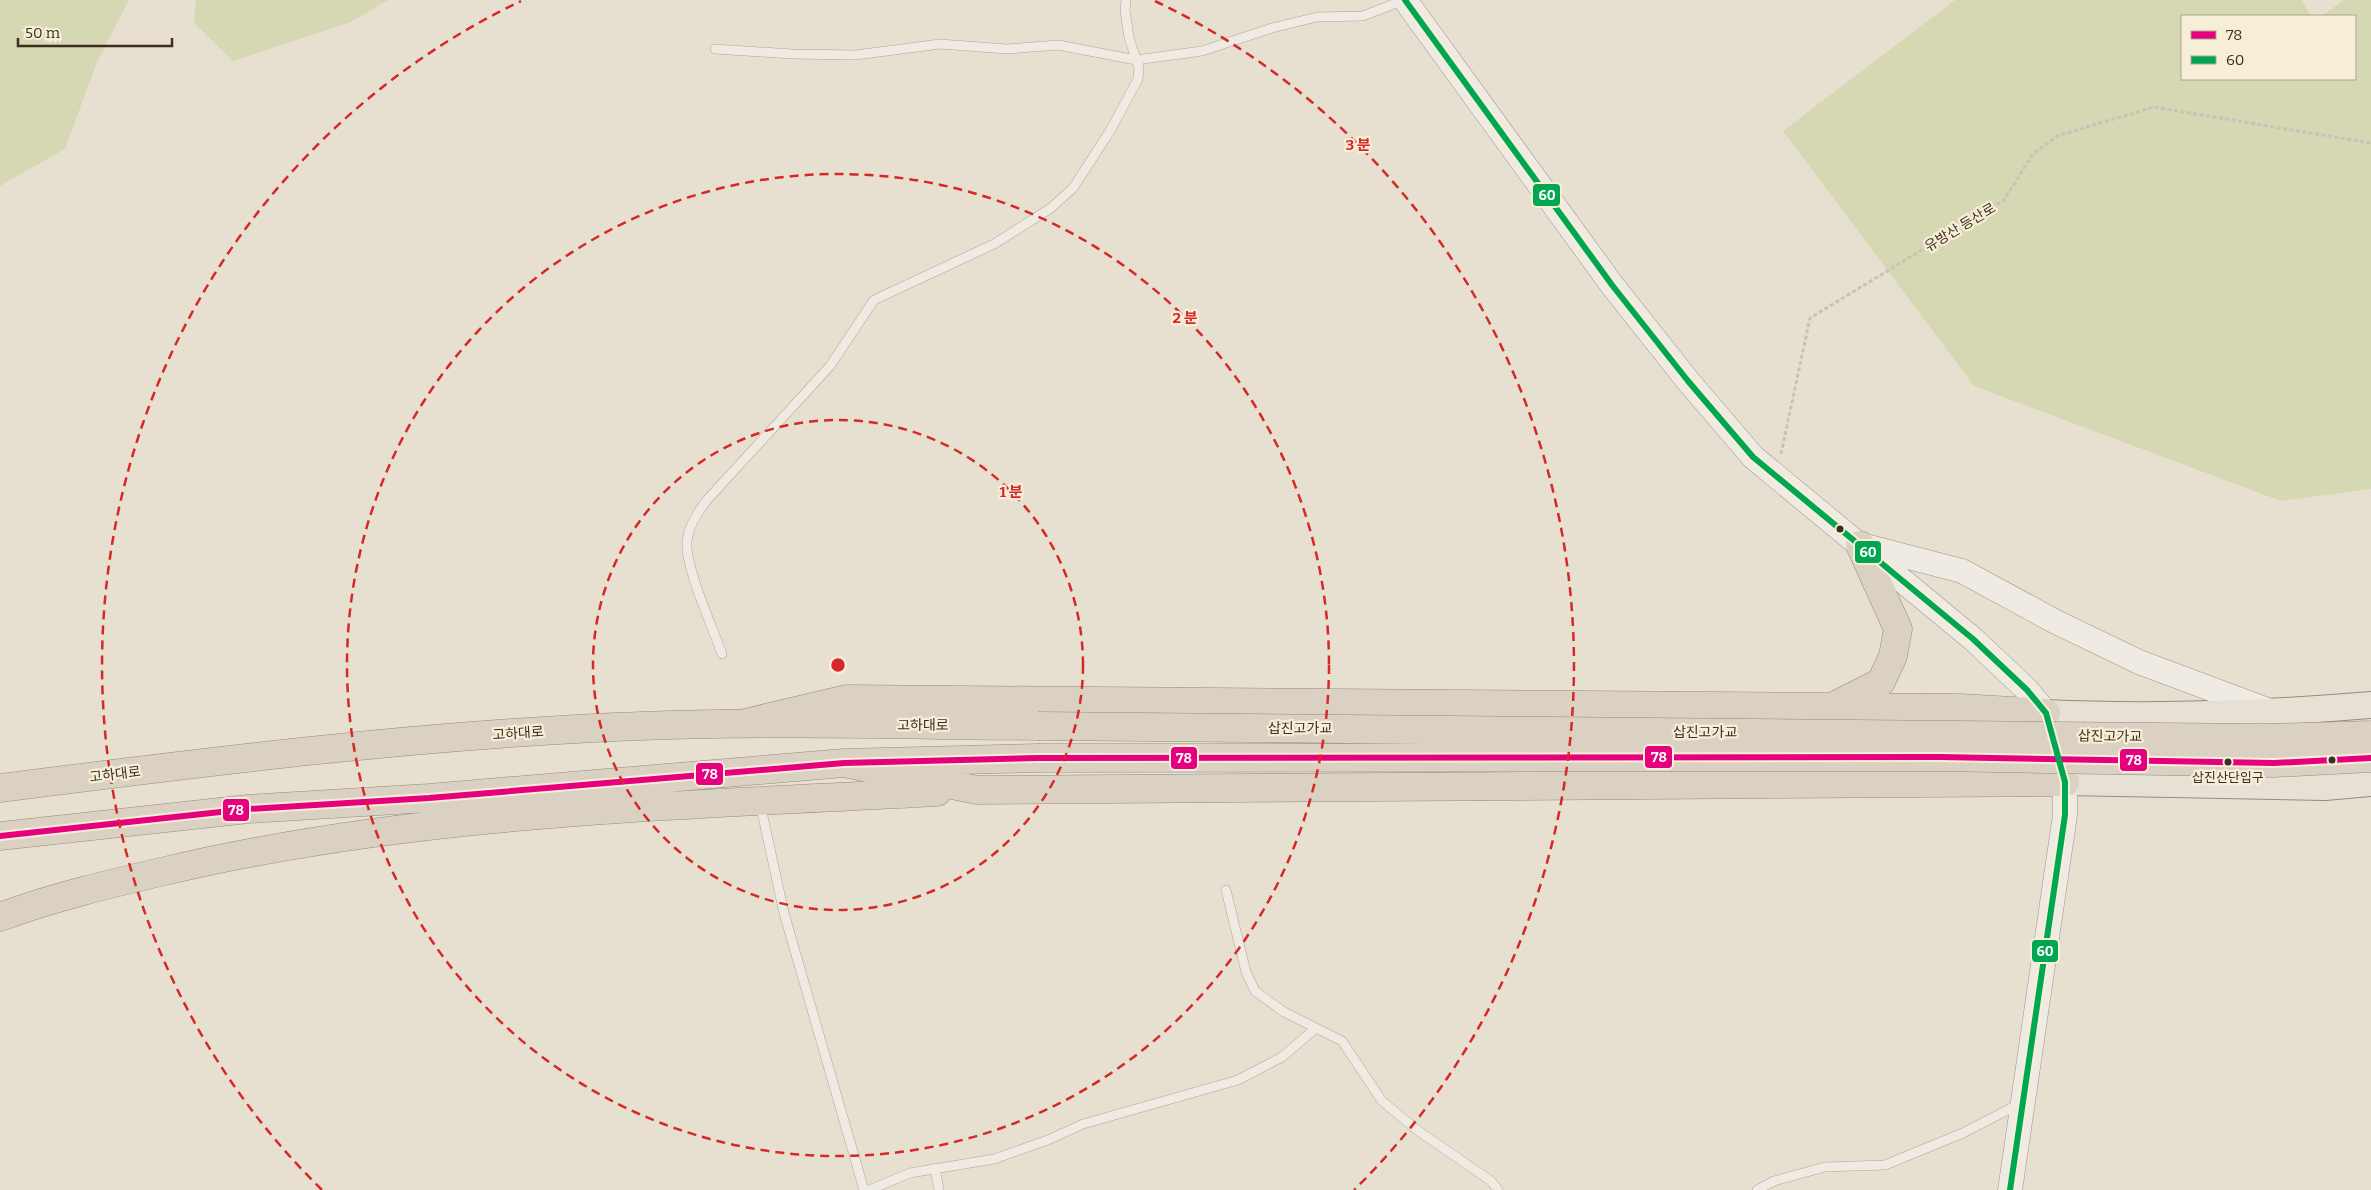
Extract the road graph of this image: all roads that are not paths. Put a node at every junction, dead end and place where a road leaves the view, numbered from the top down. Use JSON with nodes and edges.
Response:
{"nodes":[{"id":1,"x":1126,"y":0,"type":"edge"},
{"id":2,"x":1404,"y":0,"type":"edge"},
{"id":3,"x":715,"y":48,"type":"dead end"},
{"id":4,"x":1136,"y":60,"type":"junction"},
{"id":5,"x":1860,"y":545,"type":"junction"},
{"id":6,"x":722,"y":654,"type":"dead end"},
{"id":7,"x":2371,"y":704,"type":"edge"},
{"id":8,"x":1829,"y":709,"type":"junction"},
{"id":9,"x":2046,"y":713,"type":"junction"},
{"id":10,"x":2274,"y":713,"type":"junction"},
{"id":11,"x":741,"y":724,"type":"junction"},
{"id":12,"x":1038,"y":726,"type":"joint"},
{"id":13,"x":2371,"y":736,"type":"edge"},
{"id":14,"x":2371,"y":758,"type":"edge"},
{"id":15,"x":844,"y":763,"type":"junction"},
{"id":16,"x":2065,"y":782,"type":"junction"},
{"id":17,"x":2371,"y":783,"type":"edge"},
{"id":18,"x":0,"y":788,"type":"edge"},
{"id":19,"x":977,"y":790,"type":"junction"},
{"id":20,"x":762,"y":812,"type":"dead end"},
{"id":21,"x":0,"y":836,"type":"edge"},
{"id":22,"x":1226,"y":890,"type":"dead end"},
{"id":23,"x":0,"y":917,"type":"edge"},
{"id":24,"x":1316,"y":1028,"type":"junction"},
{"id":25,"x":2023,"y":1102,"type":"junction"},
{"id":26,"x":935,"y":1168,"type":"junction"},
{"id":27,"x":864,"y":1190,"type":"edge"},
{"id":28,"x":869,"y":1190,"type":"edge"},
{"id":29,"x":939,"y":1190,"type":"edge"},
{"id":30,"x":1498,"y":1190,"type":"edge"},
{"id":31,"x":1757,"y":1190,"type":"edge"},
{"id":32,"x":2010,"y":1190,"type":"edge"}],
"edges":[{"from":1,"to":4,"type":"lane"},
{"from":2,"to":4,"type":"lane"},
{"from":2,"to":5,"type":"street"},
{"from":3,"to":4,"type":"lane"},
{"from":4,"to":6,"type":"lane"},
{"from":5,"to":8,"type":"highway"},
{"from":5,"to":9,"type":"street"},
{"from":5,"to":10,"type":"street"},
{"from":7,"to":10,"type":"main road"},
{"from":8,"to":9,"type":"highway"},
{"from":8,"to":11,"type":"highway"},
{"from":9,"to":10,"type":"main road"},
{"from":9,"to":16,"type":"street"},
{"from":11,"to":12,"type":"highway","name":"고하대로"},
{"from":11,"to":18,"type":"highway","name":"고하대로"},
{"from":12,"to":13,"type":"highway","name":"삽진고가교","bridge":true},
{"from":14,"to":15,"type":"highway","name":"삽진고가교","bridge":true},
{"from":15,"to":19,"type":"highway"},
{"from":15,"to":21,"type":"highway"},
{"from":16,"to":17,"type":"main road"},
{"from":16,"to":19,"type":"highway"},
{"from":16,"to":25,"type":"street"},
{"from":19,"to":23,"type":"highway"},
{"from":20,"to":27,"type":"lane"},
{"from":22,"to":24,"type":"lane"},
{"from":24,"to":26,"type":"lane"},
{"from":24,"to":30,"type":"lane"},
{"from":25,"to":31,"type":"lane"},
{"from":25,"to":32,"type":"street"},
{"from":26,"to":28,"type":"lane"},
{"from":26,"to":29,"type":"lane"}]}
